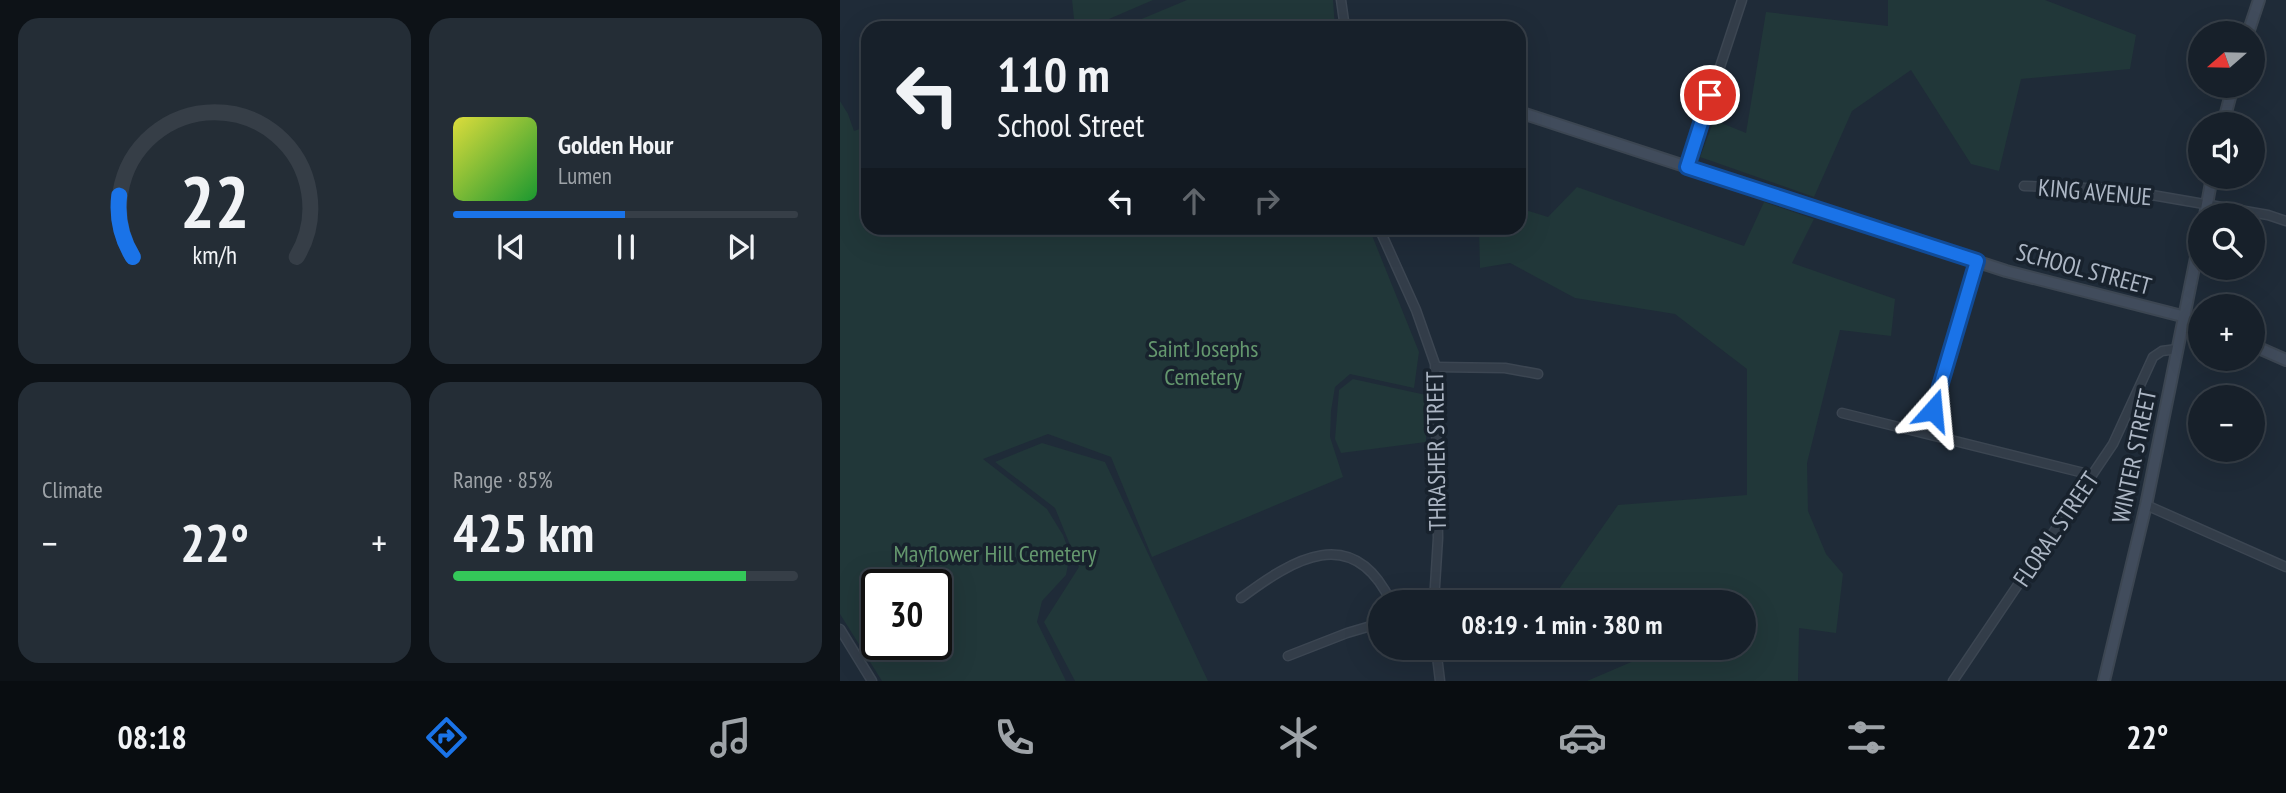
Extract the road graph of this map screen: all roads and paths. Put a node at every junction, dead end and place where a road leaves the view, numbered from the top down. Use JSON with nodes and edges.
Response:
{"nodes":[{"id":1,"x":1341,"y":0,"type":"edge"},
{"id":2,"x":1742,"y":0,"type":"edge"},
{"id":3,"x":2259,"y":0,"type":"edge"},
{"id":4,"x":1344,"y":21,"type":"edge"},
{"id":5,"x":2252,"y":21,"type":"edge"},
{"id":6,"x":1526,"y":114,"type":"edge"},
{"id":7,"x":1687,"y":167,"type":"junction"},
{"id":8,"x":2024,"y":186,"type":"dead end"},
{"id":9,"x":2188,"y":206,"type":"edge"},
{"id":10,"x":2265,"y":215,"type":"edge"},
{"id":11,"x":2286,"y":221,"type":"edge"},
{"id":12,"x":1382,"y":235,"type":"edge"},
{"id":13,"x":1977,"y":261,"type":"junction"},
{"id":14,"x":2190,"y":280,"type":"edge"},
{"id":15,"x":2182,"y":316,"type":"junction"},
{"id":16,"x":2188,"y":318,"type":"edge"},
{"id":17,"x":2177,"y":349,"type":"junction"},
{"id":18,"x":2265,"y":351,"type":"edge"},
{"id":19,"x":2286,"y":360,"type":"edge"},
{"id":20,"x":1436,"y":367,"type":"junction"},
{"id":21,"x":1538,"y":374,"type":"dead end"},
{"id":22,"x":1842,"y":413,"type":"dead end"},
{"id":23,"x":1925,"y":433,"type":"junction"},
{"id":24,"x":2092,"y":475,"type":"junction"},
{"id":25,"x":2146,"y":505,"type":"junction"},
{"id":26,"x":2286,"y":567,"type":"edge"},
{"id":27,"x":1385,"y":590,"type":"edge"},
{"id":28,"x":1435,"y":590,"type":"edge"},
{"id":29,"x":1241,"y":598,"type":"dead end"},
{"id":30,"x":1368,"y":627,"type":"edge"},
{"id":31,"x":840,"y":629,"type":"edge"},
{"id":32,"x":1288,"y":656,"type":"dead end"},
{"id":33,"x":1437,"y":660,"type":"edge"},
{"id":34,"x":872,"y":681,"type":"edge"},
{"id":35,"x":1440,"y":681,"type":"edge"},
{"id":36,"x":1953,"y":681,"type":"edge"},
{"id":37,"x":2104,"y":681,"type":"edge"}],
"edges":[{"from":1,"to":4,"type":"street"},
{"from":2,"to":7,"type":"street"},
{"from":3,"to":5,"type":"street"},
{"from":6,"to":7,"type":"street","name":"SCHOOL STREET"},
{"from":7,"to":13,"type":"street","name":"SCHOOL STREET"},
{"from":8,"to":9,"type":"street","name":"KING AVENUE"},
{"from":10,"to":11,"type":"street","name":"KING AVENUE"},
{"from":12,"to":20,"type":"street","name":"THRASHER STREET"},
{"from":13,"to":15,"type":"street","name":"SCHOOL STREET"},
{"from":13,"to":23,"type":"street"},
{"from":14,"to":15,"type":"street","name":"WINTER STREET"},
{"from":15,"to":16,"type":"street","name":"SCHOOL STREET"},
{"from":15,"to":17,"type":"street","name":"WINTER STREET"},
{"from":17,"to":24,"type":"street","name":"FLORAL STREET"},
{"from":17,"to":25,"type":"street","name":"WINTER STREET"},
{"from":18,"to":19,"type":"street"},
{"from":20,"to":21,"type":"street"},
{"from":20,"to":28,"type":"street","name":"THRASHER STREET"},
{"from":22,"to":23,"type":"street"},
{"from":23,"to":24,"type":"street"},
{"from":24,"to":36,"type":"street","name":"FLORAL STREET"},
{"from":25,"to":26,"type":"street"},
{"from":25,"to":37,"type":"street","name":"WINTER STREET"},
{"from":27,"to":29,"type":"street"},
{"from":30,"to":32,"type":"street"},
{"from":31,"to":34,"type":"street"},
{"from":33,"to":35,"type":"street"}]}
